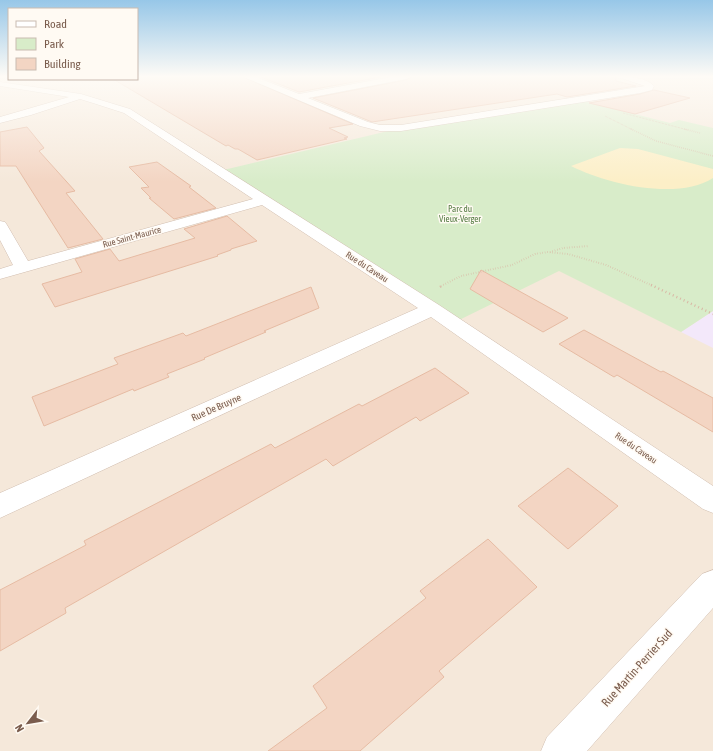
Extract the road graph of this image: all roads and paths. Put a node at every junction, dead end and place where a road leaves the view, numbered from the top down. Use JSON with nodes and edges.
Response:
{"nodes":[{"id":1,"x":31,"y":112,"type":"edge"},
{"id":2,"x":129,"y":112,"type":"edge"},
{"id":3,"x":334,"y":112,"type":"edge"},
{"id":4,"x":504,"y":112,"type":"edge"},
{"id":5,"x":596,"y":112,"type":"edge"},
{"id":6,"x":618,"y":112,"type":"edge"},
{"id":7,"x":0,"y":120,"type":"edge"},
{"id":8,"x":700,"y":133,"type":"dead end"},
{"id":9,"x":713,"y":156,"type":"edge"},
{"id":10,"x":264,"y":200,"type":"junction"},
{"id":11,"x":0,"y":225,"type":"edge"},
{"id":12,"x":589,"y":246,"type":"dead end"},
{"id":13,"x":548,"y":252,"type":"junction"},
{"id":14,"x":23,"y":268,"type":"junction"},
{"id":15,"x":0,"y":274,"type":"edge"},
{"id":16,"x":434,"y":299,"type":"junction"},
{"id":17,"x":713,"y":314,"type":"edge"},
{"id":18,"x":713,"y":501,"type":"edge"},
{"id":19,"x":0,"y":506,"type":"edge"},
{"id":20,"x":713,"y":585,"type":"edge"},
{"id":21,"x":561,"y":751,"type":"edge"}],
"edges":[{"from":1,"to":7,"type":"street"},
{"from":2,"to":10,"type":"street","name":"Rue du Caveau"},
{"from":3,"to":4,"type":"street"},
{"from":5,"to":9,"type":"path"},
{"from":6,"to":8,"type":"path"},
{"from":10,"to":14,"type":"street","name":"Rue Saint-Maurice"},
{"from":10,"to":16,"type":"street","name":"Rue du Caveau"},
{"from":11,"to":14,"type":"street"},
{"from":12,"to":13,"type":"path"},
{"from":13,"to":16,"type":"path"},
{"from":13,"to":17,"type":"path"},
{"from":14,"to":15,"type":"street","name":"Rue Saint-Maurice"},
{"from":16,"to":18,"type":"street","name":"Rue du Caveau"},
{"from":16,"to":19,"type":"street","name":"Rue De Bruyne"},
{"from":20,"to":21,"type":"street","name":"Rue Martin-Perrier Sud"}]}
